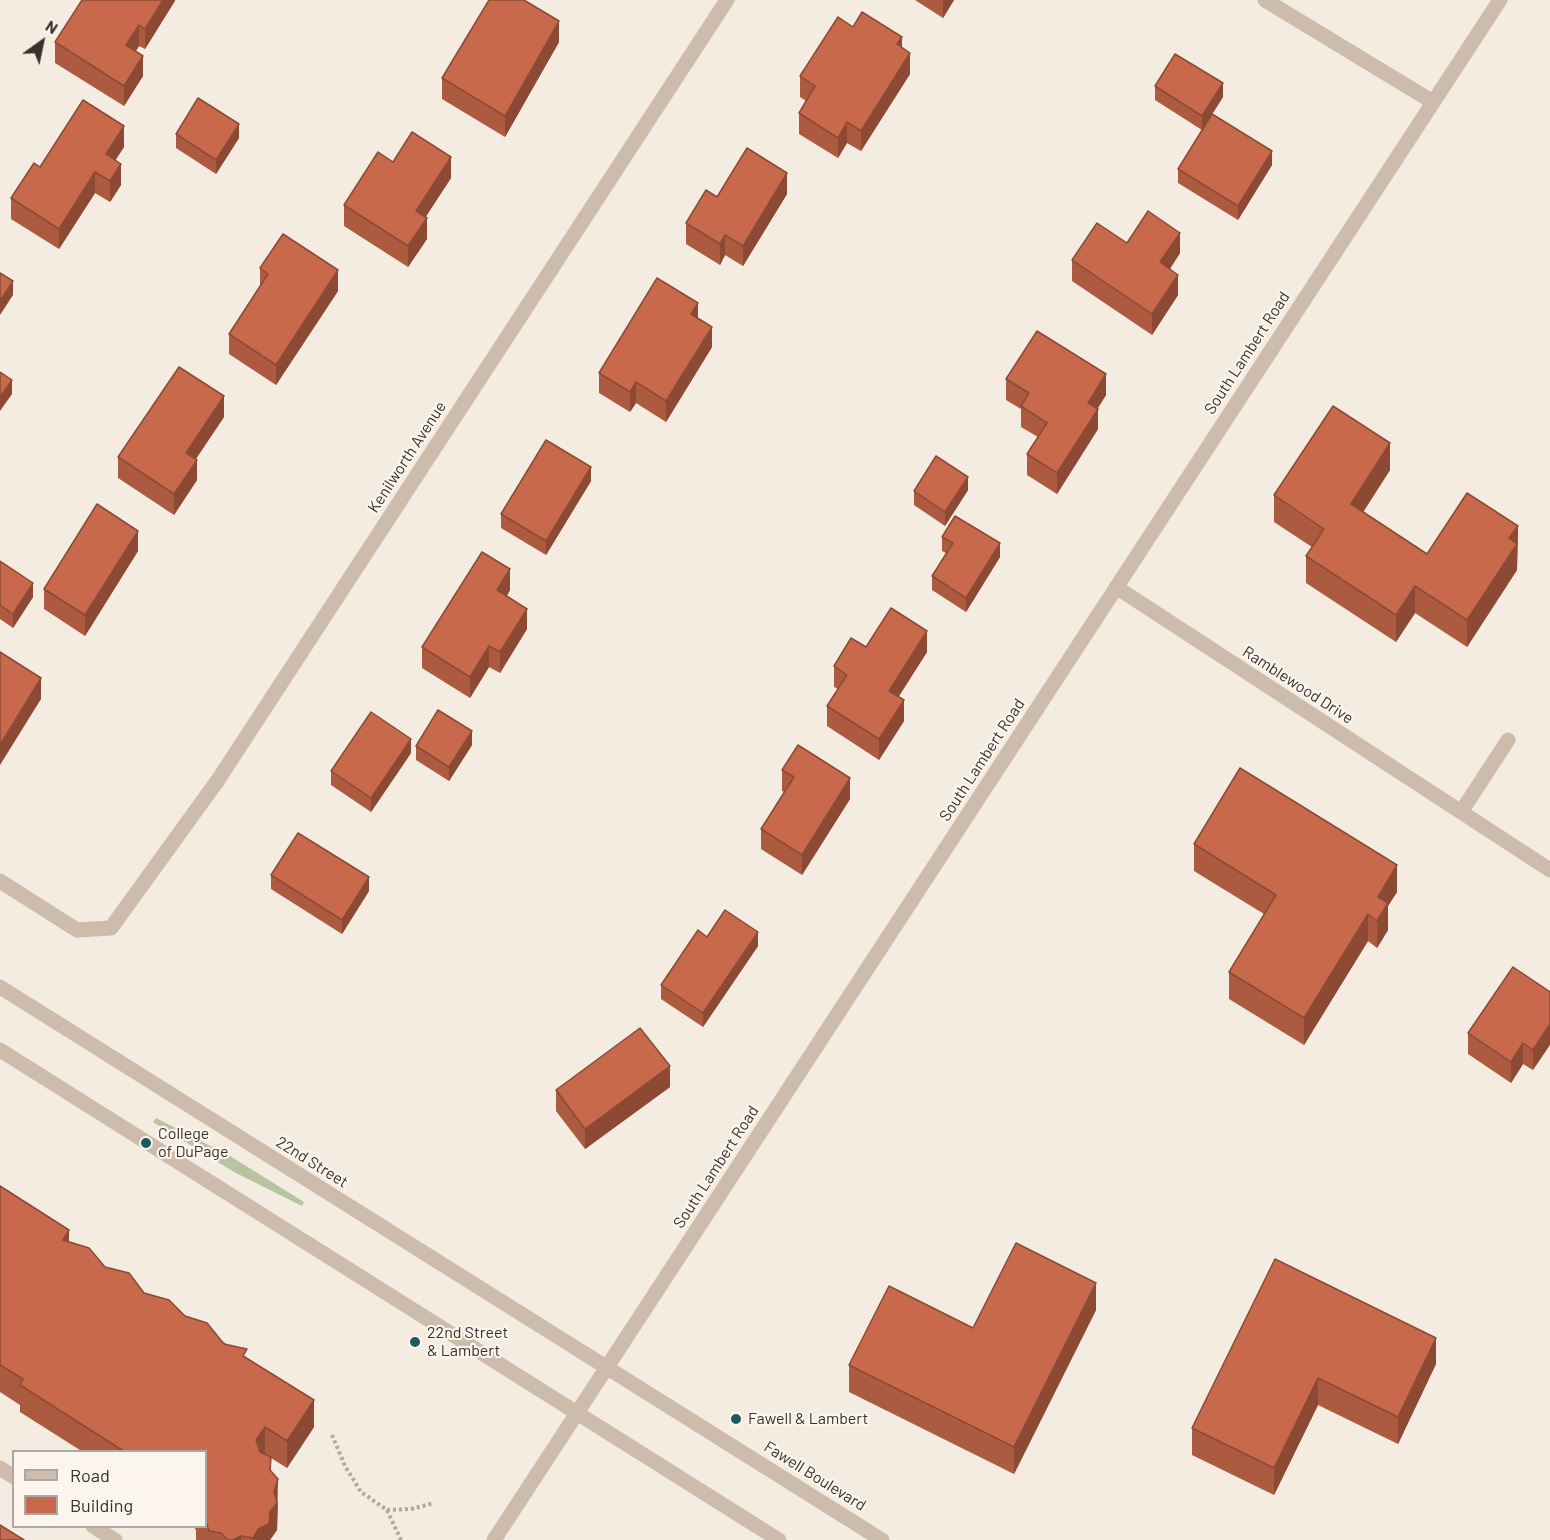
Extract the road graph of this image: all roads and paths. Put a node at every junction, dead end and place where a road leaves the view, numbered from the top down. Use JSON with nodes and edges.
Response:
{"nodes":[{"id":1,"x":727,"y":0,"type":"edge"},
{"id":2,"x":1265,"y":0,"type":"edge"},
{"id":3,"x":1500,"y":0,"type":"edge"},
{"id":4,"x":1433,"y":102,"type":"junction"},
{"id":5,"x":1116,"y":587,"type":"junction"},
{"id":6,"x":1508,"y":740,"type":"dead end"},
{"id":7,"x":1461,"y":812,"type":"junction"},
{"id":8,"x":1550,"y":870,"type":"edge"},
{"id":9,"x":0,"y":881,"type":"edge"},
{"id":10,"x":0,"y":987,"type":"edge"},
{"id":11,"x":0,"y":1050,"type":"edge"},
{"id":12,"x":607,"y":1365,"type":"junction"},
{"id":13,"x":577,"y":1413,"type":"junction"},
{"id":14,"x":332,"y":1435,"type":"dead end"},
{"id":15,"x":434,"y":1503,"type":"dead end"},
{"id":16,"x":387,"y":1510,"type":"junction"},
{"id":17,"x":95,"y":1528,"type":"edge"},
{"id":18,"x":115,"y":1540,"type":"edge"},
{"id":19,"x":401,"y":1540,"type":"edge"},
{"id":20,"x":494,"y":1540,"type":"edge"},
{"id":21,"x":779,"y":1540,"type":"edge"},
{"id":22,"x":882,"y":1540,"type":"edge"}],
"edges":[{"from":1,"to":9,"type":"street","name":"Kenilworth Avenue"},
{"from":2,"to":4,"type":"street"},
{"from":3,"to":4,"type":"street","name":"South Lambert Road"},
{"from":4,"to":5,"type":"street","name":"South Lambert Road"},
{"from":5,"to":7,"type":"street","name":"Ramblewood Drive"},
{"from":5,"to":12,"type":"street","name":"South Lambert Road"},
{"from":6,"to":7,"type":"street"},
{"from":7,"to":8,"type":"street","name":"Ramblewood Drive"},
{"from":10,"to":12,"type":"street","name":"22nd Street"},
{"from":11,"to":13,"type":"street"},
{"from":12,"to":13,"type":"street","name":"South Lambert Road"},
{"from":12,"to":22,"type":"street","name":"Fawell Boulevard"},
{"from":13,"to":20,"type":"street","name":"South Lambert Road"},
{"from":13,"to":21,"type":"street"},
{"from":14,"to":16,"type":"path"},
{"from":15,"to":16,"type":"path"},
{"from":16,"to":19,"type":"path"},
{"from":17,"to":18,"type":"street"}]}
